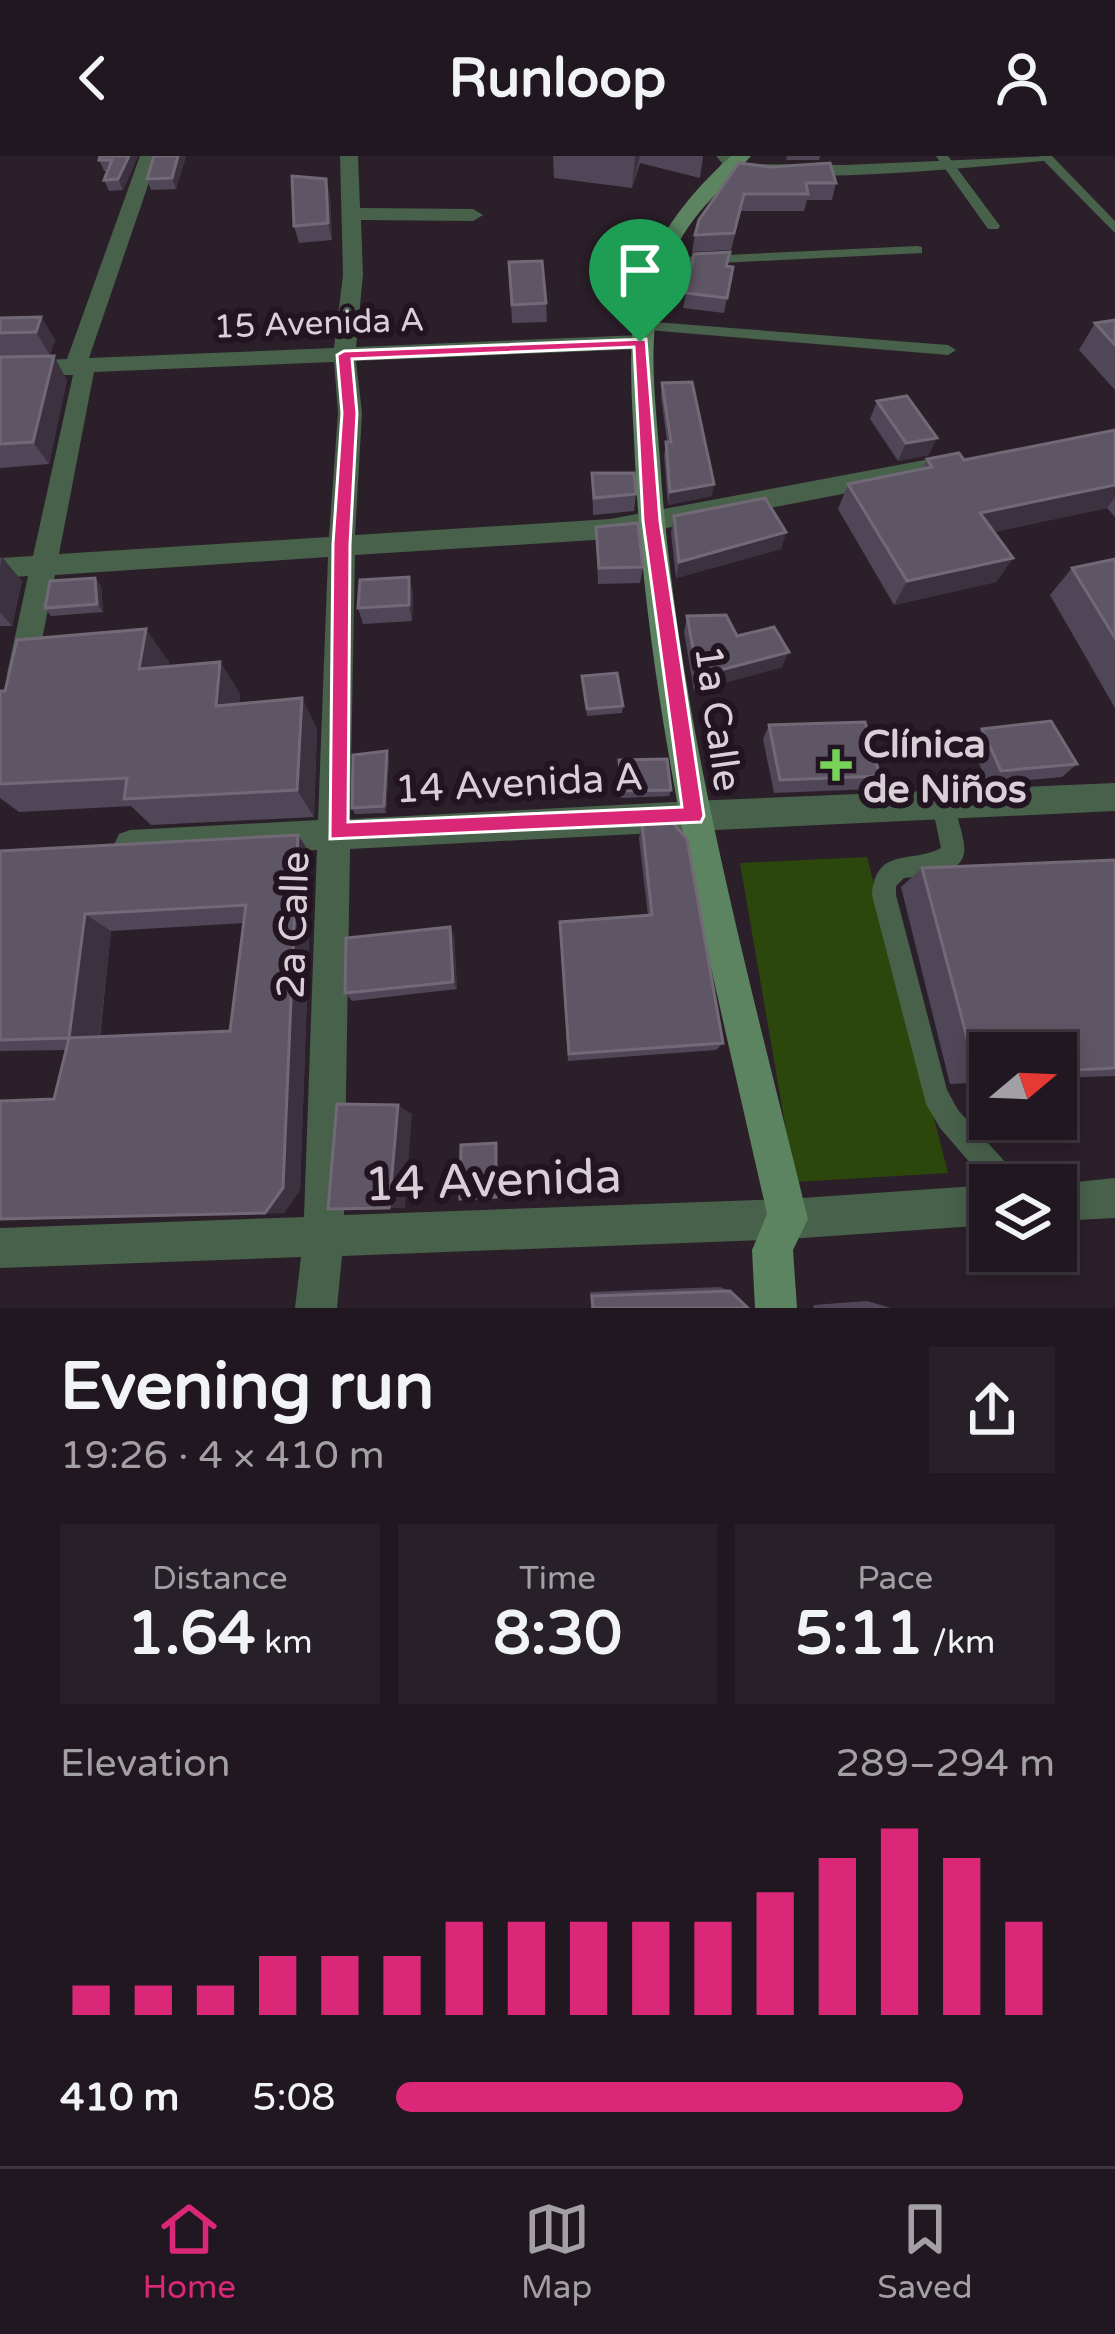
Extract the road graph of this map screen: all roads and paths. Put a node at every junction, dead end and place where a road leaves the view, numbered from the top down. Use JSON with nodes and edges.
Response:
{"nodes":[{"id":1,"x":149,"y":156,"type":"edge"},
{"id":2,"x":349,"y":156,"type":"edge"},
{"id":3,"x":1044,"y":156,"type":"edge"},
{"id":4,"x":731,"y":160,"type":"edge"},
{"id":5,"x":945,"y":161,"type":"edge"},
{"id":6,"x":349,"y":214,"type":"junction"},
{"id":7,"x":472,"y":215,"type":"dead end"},
{"id":8,"x":993,"y":226,"type":"dead end"},
{"id":9,"x":1115,"y":230,"type":"edge"},
{"id":10,"x":917,"y":250,"type":"dead end"},
{"id":11,"x":660,"y":262,"type":"junction"},
{"id":12,"x":641,"y":334,"type":"junction"},
{"id":13,"x":948,"y":350,"type":"dead end"},
{"id":14,"x":344,"y":355,"type":"junction"},
{"id":15,"x":76,"y":364,"type":"junction"},
{"id":16,"x":0,"y":369,"type":"edge"},
{"id":17,"x":976,"y":459,"type":"edge"},
{"id":18,"x":651,"y":521,"type":"junction"},
{"id":19,"x":342,"y":544,"type":"junction"},
{"id":20,"x":44,"y":566,"type":"junction"},
{"id":21,"x":0,"y":568,"type":"edge"},
{"id":22,"x":15,"y":704,"type":"edge"},
{"id":23,"x":1115,"y":797,"type":"edge"},
{"id":24,"x":943,"y":805,"type":"junction"},
{"id":25,"x":694,"y":816,"type":"junction"},
{"id":26,"x":337,"y":832,"type":"junction"},
{"id":27,"x":90,"y":847,"type":"edge"},
{"id":28,"x":989,"y":1164,"type":"edge"},
{"id":29,"x":1115,"y":1198,"type":"edge"},
{"id":30,"x":1077,"y":1200,"type":"edge"},
{"id":31,"x":969,"y":1206,"type":"edge"},
{"id":32,"x":788,"y":1219,"type":"junction"},
{"id":33,"x":322,"y":1236,"type":"junction"},
{"id":34,"x":0,"y":1248,"type":"edge"},
{"id":35,"x":316,"y":1308,"type":"edge"},
{"id":36,"x":776,"y":1308,"type":"edge"}],
"edges":[{"from":1,"to":15,"type":"street"},
{"from":2,"to":6,"type":"street","name":"2a Calle"},
{"from":3,"to":5,"type":"street"},
{"from":3,"to":9,"type":"lane"},
{"from":4,"to":5,"type":"street"},
{"from":4,"to":11,"type":"main road","name":"1a Calle"},
{"from":5,"to":8,"type":"lane"},
{"from":6,"to":7,"type":"street"},
{"from":6,"to":14,"type":"street","name":"2a Calle"},
{"from":10,"to":11,"type":"lane"},
{"from":11,"to":12,"type":"main road","name":"1a Calle"},
{"from":12,"to":13,"type":"lane"},
{"from":12,"to":14,"type":"street","name":"15 Avenida A"},
{"from":12,"to":18,"type":"main road","name":"1a Calle"},
{"from":14,"to":15,"type":"street","name":"15 Avenida A"},
{"from":14,"to":19,"type":"street","name":"2a Calle"},
{"from":15,"to":16,"type":"street","name":"15 Avenida A"},
{"from":15,"to":20,"type":"street"},
{"from":17,"to":18,"type":"street"},
{"from":18,"to":19,"type":"street"},
{"from":18,"to":25,"type":"main road","name":"1a Calle"},
{"from":19,"to":20,"type":"street"},
{"from":19,"to":26,"type":"street","name":"2a Calle"},
{"from":20,"to":21,"type":"street"},
{"from":20,"to":22,"type":"street"},
{"from":23,"to":24,"type":"street","name":"14 Avenida A"},
{"from":24,"to":25,"type":"street","name":"14 Avenida A"},
{"from":24,"to":28,"type":"lane"},
{"from":25,"to":26,"type":"street","name":"14 Avenida A"},
{"from":25,"to":32,"type":"main road","name":"1a Calle"},
{"from":26,"to":27,"type":"street","name":"14 Avenida A"},
{"from":26,"to":33,"type":"street","name":"2a Calle"},
{"from":29,"to":30,"type":"street"},
{"from":31,"to":32,"type":"street","name":"14 Avenida"},
{"from":32,"to":33,"type":"street","name":"14 Avenida"},
{"from":32,"to":36,"type":"main road","name":"1a Calle"},
{"from":33,"to":34,"type":"street","name":"14 Avenida"},
{"from":33,"to":35,"type":"street","name":"2a Calle"}]}
